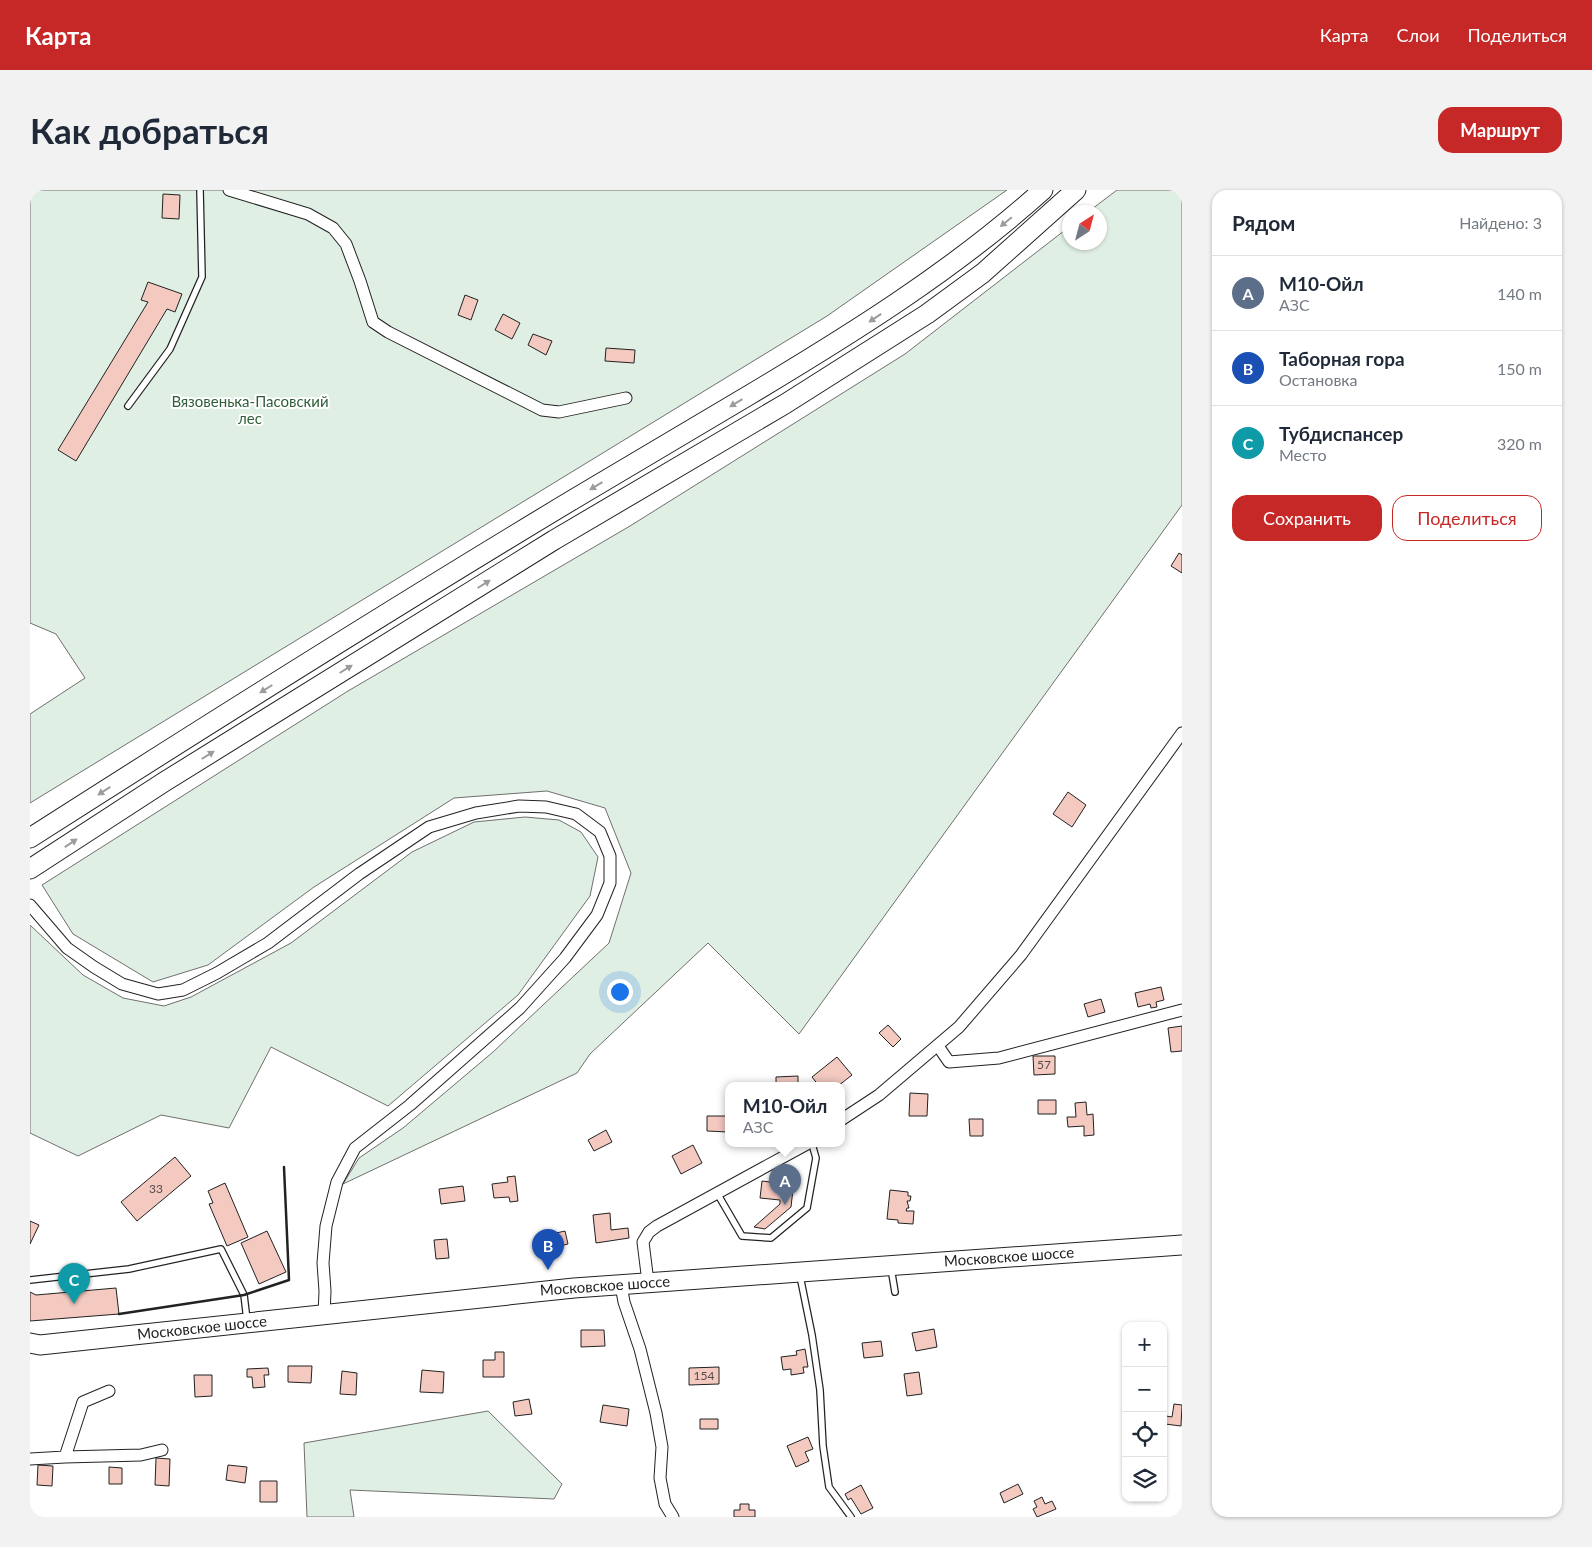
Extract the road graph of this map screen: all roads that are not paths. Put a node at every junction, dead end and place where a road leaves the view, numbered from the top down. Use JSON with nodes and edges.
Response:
{"nodes":[{"id":1,"x":200,"y":190,"type":"edge"},
{"id":2,"x":228,"y":190,"type":"edge"},
{"id":3,"x":1043,"y":190,"type":"edge"},
{"id":4,"x":1076,"y":190,"type":"edge"},
{"id":5,"x":626,"y":398,"type":"dead end"},
{"id":6,"x":128,"y":406,"type":"dead end"},
{"id":7,"x":1182,"y":734,"type":"edge"},
{"id":8,"x":30,"y":838,"type":"edge"},
{"id":9,"x":30,"y":869,"type":"edge"},
{"id":10,"x":30,"y":905,"type":"edge"},
{"id":11,"x":1182,"y":1010,"type":"edge"},
{"id":12,"x":938,"y":1046,"type":"junction"},
{"id":13,"x":845,"y":1117,"type":"edge"},
{"id":14,"x":801,"y":1147,"type":"edge"},
{"id":15,"x":813,"y":1147,"type":"edge"},
{"id":16,"x":717,"y":1193,"type":"junction"},
{"id":17,"x":1182,"y":1245,"type":"edge"},
{"id":18,"x":891,"y":1266,"type":"junction"},
{"id":19,"x":799,"y":1272,"type":"junction"},
{"id":20,"x":30,"y":1280,"type":"edge"},
{"id":21,"x":648,"y":1282,"type":"junction"},
{"id":22,"x":621,"y":1285,"type":"junction"},
{"id":23,"x":895,"y":1292,"type":"dead end"},
{"id":24,"x":324,"y":1315,"type":"junction"},
{"id":25,"x":247,"y":1323,"type":"junction"},
{"id":26,"x":30,"y":1343,"type":"edge"},
{"id":27,"x":109,"y":1391,"type":"dead end"},
{"id":28,"x":162,"y":1450,"type":"dead end"},
{"id":29,"x":65,"y":1457,"type":"junction"},
{"id":30,"x":30,"y":1459,"type":"edge"},
{"id":31,"x":673,"y":1517,"type":"edge"},
{"id":32,"x":850,"y":1517,"type":"edge"}],
"edges":[{"from":1,"to":6,"type":"lane"},
{"from":2,"to":5,"type":"street"},
{"from":3,"to":8,"type":"main road","one_way":true},
{"from":9,"to":4,"type":"main road","one_way":true},
{"from":7,"to":12,"type":"street"},
{"from":10,"to":24,"type":"street"},
{"from":11,"to":12,"type":"street"},
{"from":12,"to":13,"type":"street"},
{"from":14,"to":16,"type":"street"},
{"from":15,"to":16,"type":"lane"},
{"from":16,"to":21,"type":"street"},
{"from":17,"to":18,"type":"main road","name":"Московское шоссе"},
{"from":18,"to":19,"type":"main road","name":"Московское шоссе"},
{"from":18,"to":23,"type":"lane"},
{"from":19,"to":21,"type":"main road","name":"Московское шоссе"},
{"from":19,"to":32,"type":"lane"},
{"from":20,"to":25,"type":"lane"},
{"from":21,"to":22,"type":"main road","name":"Московское шоссе"},
{"from":22,"to":24,"type":"main road","name":"Московское шоссе"},
{"from":22,"to":31,"type":"street"},
{"from":24,"to":25,"type":"main road","name":"Московское шоссе"},
{"from":25,"to":26,"type":"main road","name":"Московское шоссе"},
{"from":27,"to":29,"type":"street"},
{"from":28,"to":29,"type":"street"},
{"from":29,"to":30,"type":"street"}]}
